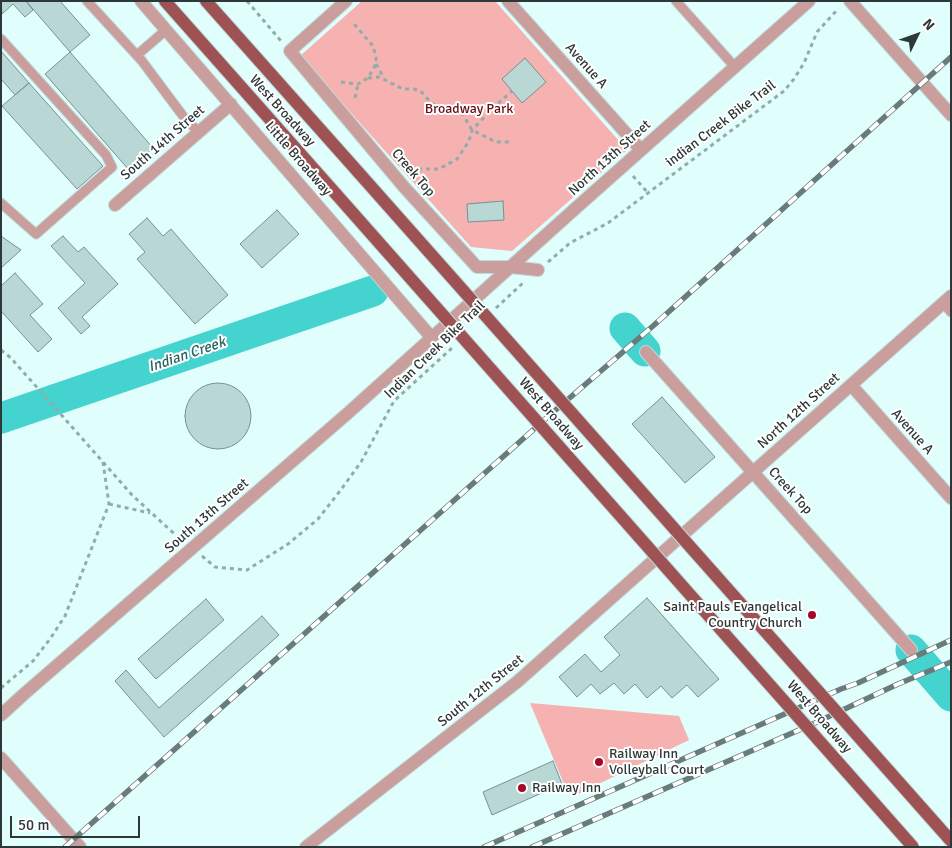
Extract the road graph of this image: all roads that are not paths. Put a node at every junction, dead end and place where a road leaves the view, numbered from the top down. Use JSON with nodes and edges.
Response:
{"nodes":[{"id":1,"x":87,"y":1,"type":"edge"},
{"id":2,"x":140,"y":1,"type":"edge"},
{"id":3,"x":166,"y":1,"type":"edge"},
{"id":4,"x":206,"y":1,"type":"edge"},
{"id":5,"x":346,"y":1,"type":"edge"},
{"id":6,"x":508,"y":1,"type":"edge"},
{"id":7,"x":676,"y":1,"type":"edge"},
{"id":8,"x":809,"y":1,"type":"edge"},
{"id":9,"x":844,"y":5,"type":"edge"},
{"id":10,"x":166,"y":30,"type":"junction"},
{"id":11,"x":1,"y":39,"type":"edge"},
{"id":12,"x":137,"y":55,"type":"junction"},
{"id":13,"x":735,"y":67,"type":"junction"},
{"id":14,"x":231,"y":104,"type":"junction"},
{"id":15,"x":951,"y":115,"type":"edge"},
{"id":16,"x":199,"y":132,"type":"junction"},
{"id":17,"x":641,"y":150,"type":"junction"},
{"id":18,"x":1,"y":203,"type":"edge"},
{"id":19,"x":115,"y":205,"type":"dead end"},
{"id":20,"x":510,"y":267,"type":"junction"},
{"id":21,"x":538,"y":270,"type":"road end"},
{"id":22,"x":948,"y":304,"type":"edge"},
{"id":23,"x":432,"y":338,"type":"junction"},
{"id":24,"x":646,"y":352,"type":"dead end"},
{"id":25,"x":851,"y":385,"type":"junction"},
{"id":26,"x":753,"y":472,"type":"junction"},
{"id":27,"x":951,"y":498,"type":"edge"},
{"id":28,"x":667,"y":549,"type":"joint"},
{"id":29,"x":911,"y":650,"type":"dead end"},
{"id":30,"x":1,"y":716,"type":"edge"},
{"id":31,"x":1,"y":758,"type":"edge"},
{"id":32,"x":951,"y":841,"type":"edge"},
{"id":33,"x":80,"y":847,"type":"edge"},
{"id":34,"x":306,"y":847,"type":"edge"},
{"id":35,"x":914,"y":847,"type":"edge"}],
"edges":[{"from":1,"to":12,"type":"lane"},
{"from":2,"to":10,"type":"street","name":"Little Broadway"},
{"from":3,"to":35,"type":"main road","name":"West Broadway","bridge":true},
{"from":4,"to":32,"type":"main road","name":"West Broadway","bridge":true},
{"from":5,"to":20,"type":"street","name":"Creek Top"},
{"from":6,"to":17,"type":"street","name":"Avenue A"},
{"from":7,"to":13,"type":"lane"},
{"from":8,"to":13,"type":"street","name":"North 13th Street"},
{"from":9,"to":15,"type":"street"},
{"from":10,"to":12,"type":"lane"},
{"from":10,"to":14,"type":"street","name":"Little Broadway"},
{"from":11,"to":18,"type":"lane"},
{"from":12,"to":16,"type":"lane"},
{"from":13,"to":17,"type":"street","name":"North 13th Street"},
{"from":14,"to":16,"type":"street","name":"South 14th Street"},
{"from":14,"to":23,"type":"street","name":"Little Broadway"},
{"from":16,"to":19,"type":"street","name":"South 14th Street"},
{"from":17,"to":20,"type":"street","name":"North 13th Street"},
{"from":20,"to":21,"type":"street","name":"Creek Top"},
{"from":20,"to":23,"type":"street","name":"North 13th Street"},
{"from":22,"to":25,"type":"street","name":"North 12th Street"},
{"from":23,"to":30,"type":"street","name":"South 13th Street"},
{"from":24,"to":26,"type":"street","name":"Creek Top"},
{"from":25,"to":26,"type":"street","name":"North 12th Street"},
{"from":25,"to":27,"type":"street","name":"Avenue A"},
{"from":26,"to":28,"type":"street","name":"North 12th Street"},
{"from":26,"to":29,"type":"street","name":"Creek Top"},
{"from":28,"to":34,"type":"street","name":"South 12th Street"},
{"from":31,"to":33,"type":"street"}]}
